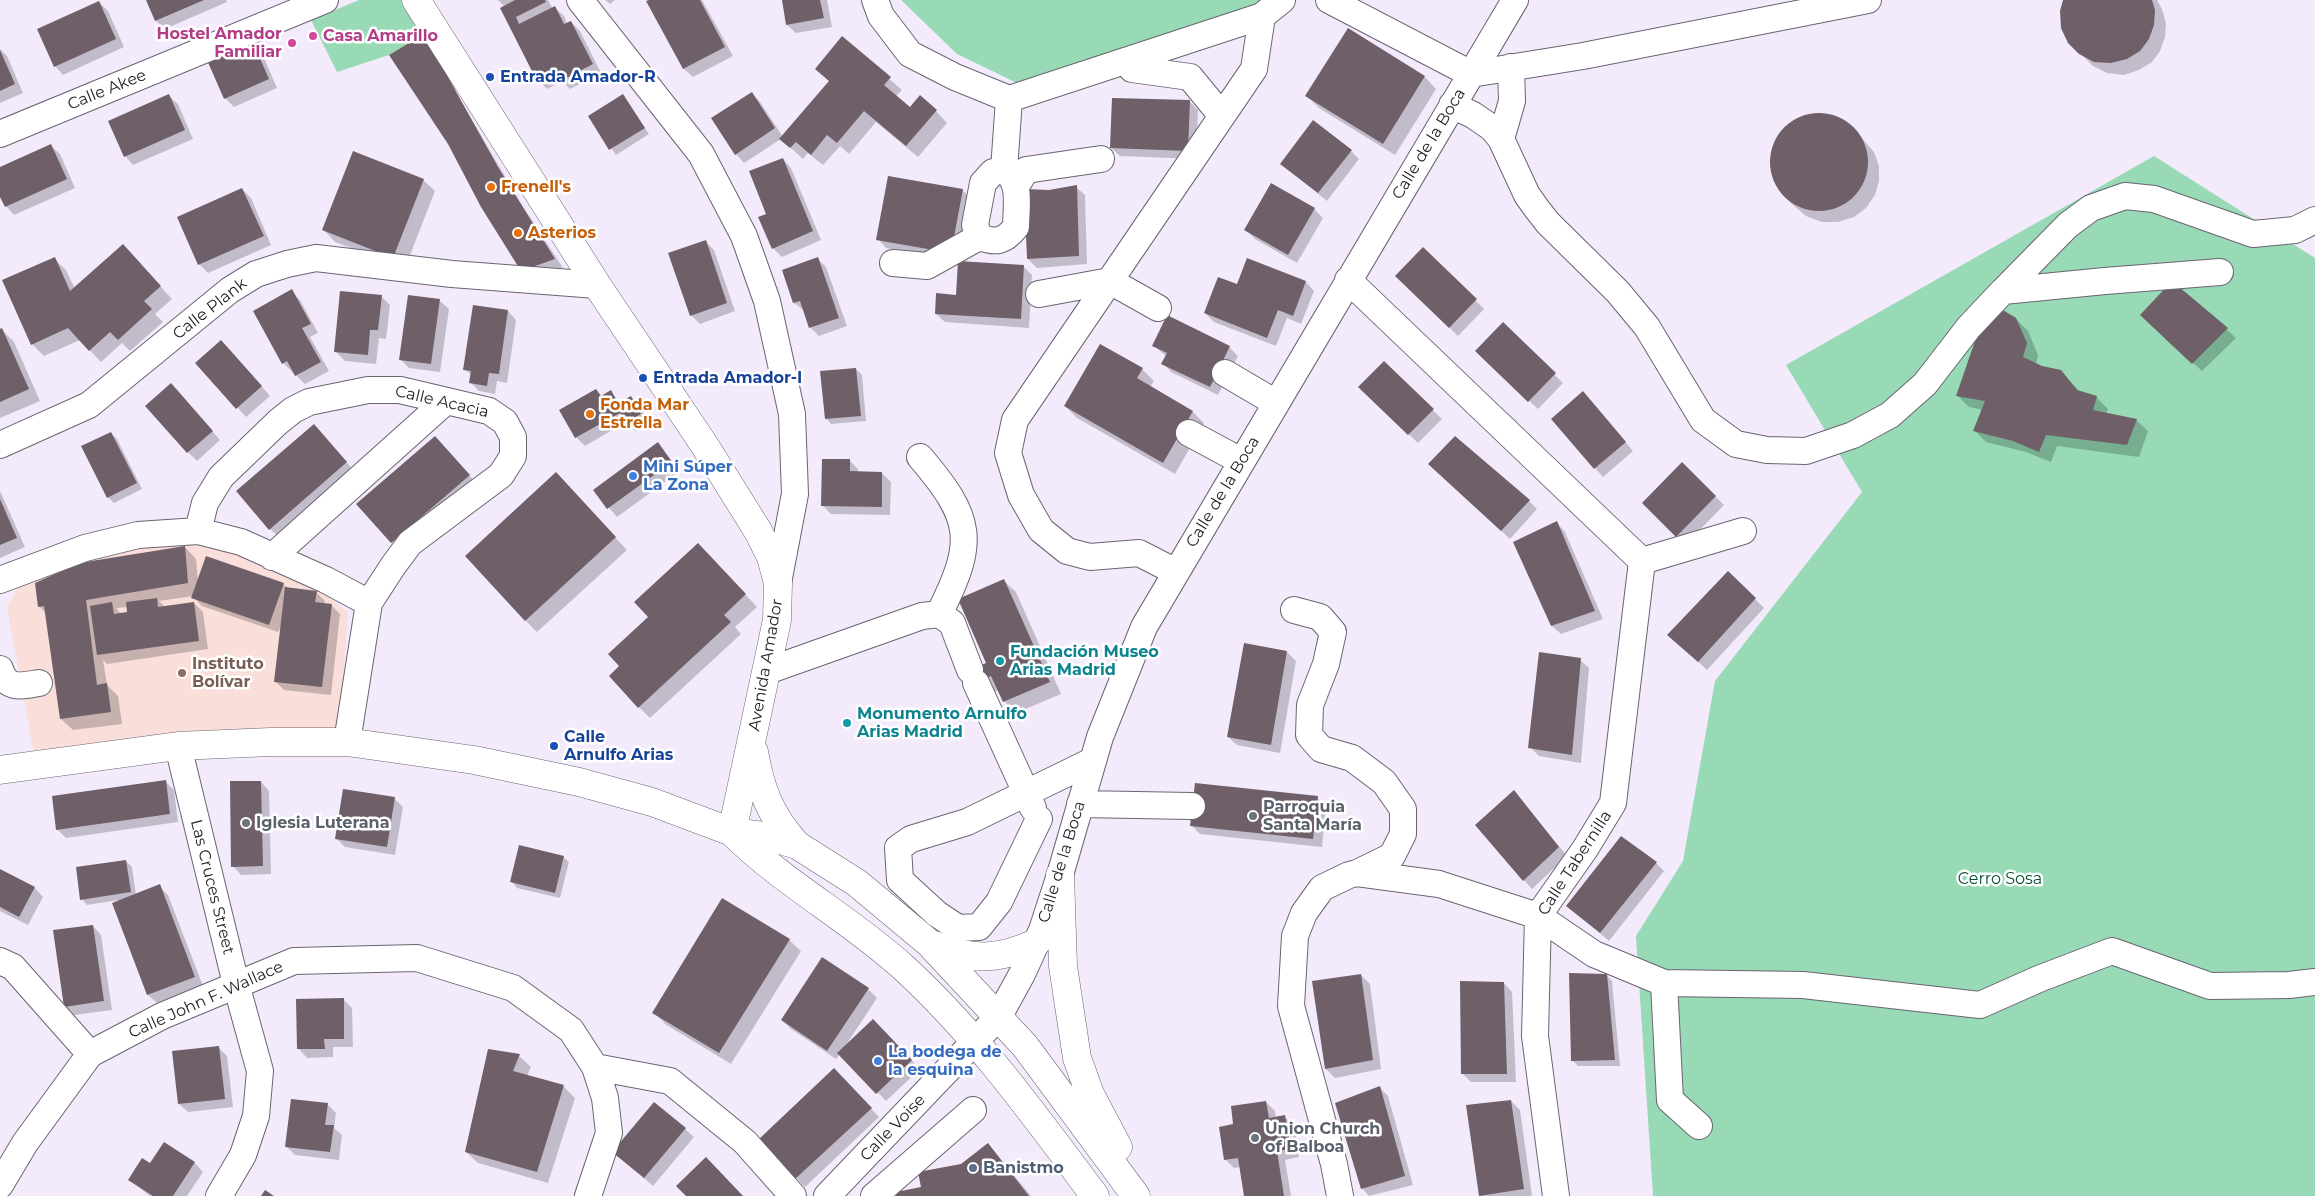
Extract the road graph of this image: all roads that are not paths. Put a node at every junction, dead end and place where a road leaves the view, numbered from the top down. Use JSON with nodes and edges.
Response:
{"nodes":[{"id":1,"x":325,"y":0,"type":"edge"},
{"id":2,"x":416,"y":0,"type":"edge"},
{"id":3,"x":580,"y":0,"type":"edge"},
{"id":4,"x":875,"y":0,"type":"edge"},
{"id":5,"x":1282,"y":0,"type":"edge"},
{"id":6,"x":1330,"y":0,"type":"edge"},
{"id":7,"x":1515,"y":0,"type":"edge"},
{"id":8,"x":1868,"y":0,"type":"edge"},
{"id":9,"x":1262,"y":16,"type":"junction"},
{"id":10,"x":1510,"y":67,"type":"junction"},
{"id":11,"x":1132,"y":69,"type":"dead end"},
{"id":12,"x":1471,"y":74,"type":"junction"},
{"id":13,"x":1009,"y":99,"type":"junction"},
{"id":14,"x":1452,"y":105,"type":"junction"},
{"id":15,"x":1222,"y":116,"type":"junction"},
{"id":16,"x":0,"y":134,"type":"edge"},
{"id":17,"x":1501,"y":139,"type":"junction"},
{"id":18,"x":1101,"y":159,"type":"dead end"},
{"id":19,"x":1010,"y":178,"type":"junction"},
{"id":20,"x":2315,"y":220,"type":"edge"},
{"id":21,"x":978,"y":237,"type":"junction"},
{"id":22,"x":893,"y":263,"type":"dead end"},
{"id":23,"x":2220,"y":272,"type":"dead end"},
{"id":24,"x":1348,"y":280,"type":"junction"},
{"id":25,"x":1110,"y":282,"type":"junction"},
{"id":26,"x":596,"y":285,"type":"junction"},
{"id":27,"x":2003,"y":291,"type":"junction"},
{"id":28,"x":1039,"y":294,"type":"dead end"},
{"id":29,"x":1158,"y":308,"type":"dead end"},
{"id":30,"x":1225,"y":374,"type":"dead end"},
{"id":31,"x":446,"y":401,"type":"junction"},
{"id":32,"x":1276,"y":403,"type":"junction"},
{"id":33,"x":1189,"y":433,"type":"dead end"},
{"id":34,"x":0,"y":445,"type":"edge"},
{"id":35,"x":920,"y":457,"type":"dead end"},
{"id":36,"x":1241,"y":461,"type":"junction"},
{"id":37,"x":198,"y":531,"type":"junction"},
{"id":38,"x":1743,"y":531,"type":"dead end"},
{"id":39,"x":272,"y":557,"type":"junction"},
{"id":40,"x":1642,"y":560,"type":"junction"},
{"id":41,"x":1176,"y":572,"type":"junction"},
{"id":42,"x":0,"y":580,"type":"edge"},
{"id":43,"x":778,"y":583,"type":"junction"},
{"id":44,"x":369,"y":603,"type":"junction"},
{"id":45,"x":1294,"y":610,"type":"dead end"},
{"id":46,"x":939,"y":614,"type":"junction"},
{"id":47,"x":0,"y":669,"type":"edge"},
{"id":48,"x":767,"y":671,"type":"junction"},
{"id":49,"x":39,"y":683,"type":"dead end"},
{"id":50,"x":752,"y":740,"type":"junction"},
{"id":51,"x":348,"y":742,"type":"junction"},
{"id":52,"x":178,"y":746,"type":"junction"},
{"id":53,"x":1092,"y":761,"type":"junction"},
{"id":54,"x":0,"y":770,"type":"edge"},
{"id":55,"x":1025,"y":794,"type":"junction"},
{"id":56,"x":1080,"y":804,"type":"junction"},
{"id":57,"x":1192,"y":806,"type":"dead end"},
{"id":58,"x":1039,"y":819,"type":"junction"},
{"id":59,"x":732,"y":832,"type":"junction"},
{"id":60,"x":1072,"y":832,"type":"junction"},
{"id":61,"x":797,"y":845,"type":"junction"},
{"id":62,"x":1357,"y":873,"type":"junction"},
{"id":63,"x":1060,"y":875,"type":"junction"},
{"id":64,"x":1538,"y":916,"type":"junction"},
{"id":65,"x":930,"y":943,"type":"junction"},
{"id":66,"x":1036,"y":943,"type":"junction"},
{"id":67,"x":0,"y":961,"type":"edge"},
{"id":68,"x":2315,"y":982,"type":"edge"},
{"id":69,"x":1664,"y":983,"type":"junction"},
{"id":70,"x":236,"y":984,"type":"junction"},
{"id":71,"x":999,"y":1016,"type":"junction"},
{"id":72,"x":974,"y":1041,"type":"junction"},
{"id":73,"x":90,"y":1054,"type":"junction"},
{"id":74,"x":595,"y":1067,"type":"junction"},
{"id":75,"x":972,"y":1110,"type":"dead end"},
{"id":76,"x":1699,"y":1126,"type":"dead end"},
{"id":77,"x":885,"y":1136,"type":"junction"},
{"id":78,"x":911,"y":1162,"type":"junction"},
{"id":79,"x":0,"y":1185,"type":"edge"},
{"id":80,"x":219,"y":1196,"type":"edge"},
{"id":81,"x":588,"y":1196,"type":"edge"},
{"id":82,"x":793,"y":1196,"type":"edge"},
{"id":83,"x":827,"y":1196,"type":"edge"},
{"id":84,"x":874,"y":1196,"type":"edge"},
{"id":85,"x":1095,"y":1196,"type":"edge"},
{"id":86,"x":1136,"y":1196,"type":"edge"},
{"id":87,"x":1141,"y":1196,"type":"edge"},
{"id":88,"x":1340,"y":1196,"type":"edge"},
{"id":89,"x":1556,"y":1196,"type":"edge"}],
"edges":[{"from":1,"to":16,"type":"street","name":"Calle Akee"},
{"from":2,"to":26,"type":"main road","name":"Avenida Amador"},
{"from":3,"to":43,"type":"street"},
{"from":4,"to":13,"type":"street"},
{"from":5,"to":9,"type":"street"},
{"from":6,"to":12,"type":"street"},
{"from":7,"to":12,"type":"street","name":"Calle de la Boca"},
{"from":8,"to":10,"type":"street"},
{"from":9,"to":13,"type":"street"},
{"from":9,"to":15,"type":"street"},
{"from":10,"to":12,"type":"street"},
{"from":10,"to":17,"type":"street"},
{"from":11,"to":15,"type":"street"},
{"from":12,"to":14,"type":"street","name":"Calle de la Boca"},
{"from":13,"to":19,"type":"street"},
{"from":14,"to":17,"type":"street"},
{"from":14,"to":24,"type":"street","name":"Calle de la Boca"},
{"from":15,"to":25,"type":"street"},
{"from":17,"to":27,"type":"street"},
{"from":18,"to":19,"type":"street"},
{"from":19,"to":21,"type":"street"},
{"from":19,"to":21,"type":"street"},
{"from":20,"to":27,"type":"street"},
{"from":21,"to":22,"type":"street"},
{"from":23,"to":27,"type":"street"},
{"from":24,"to":32,"type":"street","name":"Calle de la Boca"},
{"from":24,"to":40,"type":"street"},
{"from":25,"to":28,"type":"street"},
{"from":25,"to":29,"type":"street"},
{"from":25,"to":41,"type":"street"},
{"from":26,"to":34,"type":"street","name":"Calle Plank"},
{"from":26,"to":43,"type":"main road","name":"Avenida Amador"},
{"from":30,"to":32,"type":"street"},
{"from":31,"to":37,"type":"street","name":"Calle Acacia"},
{"from":31,"to":39,"type":"street"},
{"from":31,"to":44,"type":"street","name":"Calle Acacia"},
{"from":32,"to":36,"type":"street","name":"Calle de la Boca"},
{"from":33,"to":36,"type":"street"},
{"from":35,"to":46,"type":"street"},
{"from":36,"to":41,"type":"street","name":"Calle de la Boca"},
{"from":37,"to":39,"type":"street"},
{"from":37,"to":42,"type":"street"},
{"from":38,"to":40,"type":"street"},
{"from":39,"to":44,"type":"street"},
{"from":40,"to":64,"type":"street","name":"Calle Tabernilla"},
{"from":41,"to":53,"type":"street","name":"Calle de la Boca"},
{"from":43,"to":48,"type":"main road","name":"Avenida Amador"},
{"from":44,"to":51,"type":"street"},
{"from":45,"to":62,"type":"street"},
{"from":46,"to":48,"type":"street"},
{"from":46,"to":55,"type":"street"},
{"from":47,"to":49,"type":"street"},
{"from":48,"to":50,"type":"main road","name":"Avenida Amador"},
{"from":50,"to":59,"type":"main road","name":"Avenida Amador"},
{"from":50,"to":61,"type":"main road"},
{"from":51,"to":52,"type":"main road"},
{"from":51,"to":59,"type":"main road"},
{"from":52,"to":54,"type":"main road"},
{"from":52,"to":70,"type":"street","name":"Las Cruces Street"},
{"from":53,"to":55,"type":"street"},
{"from":53,"to":56,"type":"street","name":"Calle de la Boca"},
{"from":55,"to":58,"type":"street"},
{"from":55,"to":58,"type":"street"},
{"from":56,"to":57,"type":"street"},
{"from":56,"to":60,"type":"street","name":"Calle de la Boca"},
{"from":58,"to":60,"type":"street"},
{"from":59,"to":61,"type":"main road"},
{"from":59,"to":72,"type":"main road"},
{"from":60,"to":63,"type":"street","name":"Calle de la Boca"},
{"from":61,"to":65,"type":"main road"},
{"from":62,"to":64,"type":"street"},
{"from":62,"to":88,"type":"street"},
{"from":63,"to":66,"type":"street","name":"Calle de la Boca"},
{"from":63,"to":87,"type":"main road"},
{"from":64,"to":69,"type":"street"},
{"from":64,"to":89,"type":"street","name":"Calle Tabernilla"},
{"from":65,"to":66,"type":"main road"},
{"from":65,"to":71,"type":"main road"},
{"from":66,"to":71,"type":"street","name":"Calle de la Boca"},
{"from":67,"to":73,"type":"street"},
{"from":68,"to":69,"type":"street"},
{"from":69,"to":76,"type":"street"},
{"from":70,"to":73,"type":"street","name":"Calle John F. Wallace"},
{"from":70,"to":74,"type":"street","name":"Calle John F. Wallace"},
{"from":70,"to":80,"type":"street","name":"Las Cruces Street"},
{"from":71,"to":72,"type":"street","name":"Calle Voise"},
{"from":71,"to":86,"type":"main road"},
{"from":72,"to":77,"type":"street","name":"Calle Voise"},
{"from":72,"to":85,"type":"main road"},
{"from":73,"to":79,"type":"street","name":"Calle John F. Wallace"},
{"from":74,"to":81,"type":"street","name":"Calle John F. Wallace"},
{"from":74,"to":82,"type":"street"},
{"from":75,"to":78,"type":"street"},
{"from":77,"to":78,"type":"street"},
{"from":77,"to":83,"type":"street","name":"Calle Voise"},
{"from":78,"to":84,"type":"street"}]}
